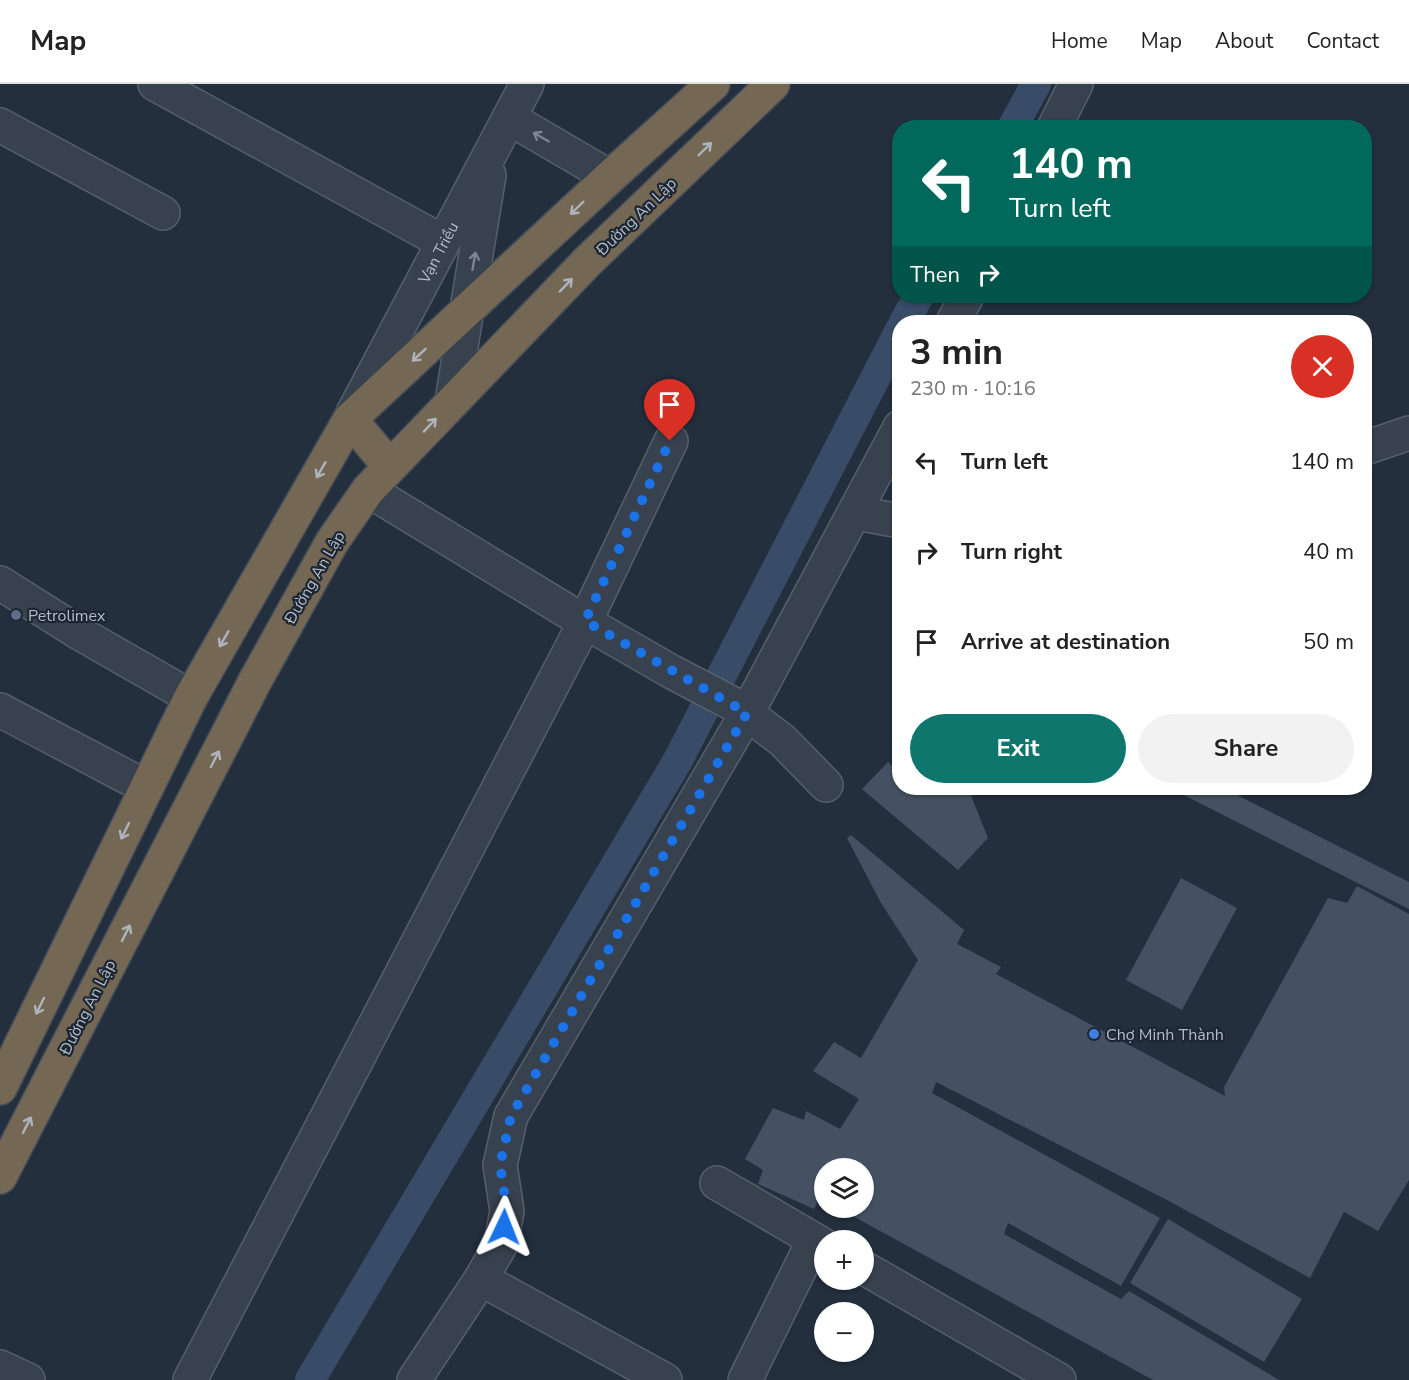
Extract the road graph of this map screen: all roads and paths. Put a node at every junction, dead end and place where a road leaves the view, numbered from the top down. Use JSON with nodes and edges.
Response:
{"nodes":[{"id":1,"x":155,"y":84,"type":"edge"},
{"id":2,"x":527,"y":84,"type":"edge"},
{"id":3,"x":713,"y":84,"type":"edge"},
{"id":4,"x":773,"y":84,"type":"edge"},
{"id":5,"x":1076,"y":84,"type":"edge"},
{"id":6,"x":1057,"y":120,"type":"edge"},
{"id":7,"x":0,"y":124,"type":"edge"},
{"id":8,"x":502,"y":132,"type":"junction"},
{"id":9,"x":610,"y":177,"type":"junction"},
{"id":10,"x":163,"y":213,"type":"dead end"},
{"id":11,"x":443,"y":243,"type":"junction"},
{"id":12,"x":465,"y":312,"type":"junction"},
{"id":13,"x":452,"y":402,"type":"junction"},
{"id":14,"x":350,"y":419,"type":"junction"},
{"id":15,"x":1409,"y":433,"type":"edge"},
{"id":16,"x":670,"y":441,"type":"dead end"},
{"id":17,"x":892,"y":443,"type":"edge"},
{"id":18,"x":1372,"y":446,"type":"edge"},
{"id":19,"x":379,"y":478,"type":"junction"},
{"id":20,"x":856,"y":513,"type":"junction"},
{"id":21,"x":892,"y":520,"type":"edge"},
{"id":22,"x":0,"y":583,"type":"edge"},
{"id":23,"x":585,"y":621,"type":"junction"},
{"id":24,"x":191,"y":697,"type":"junction"},
{"id":25,"x":742,"y":709,"type":"junction"},
{"id":26,"x":0,"y":710,"type":"edge"},
{"id":27,"x":826,"y":785,"type":"dead end"},
{"id":28,"x":146,"y":788,"type":"junction"},
{"id":29,"x":0,"y":1088,"type":"edge"},
{"id":30,"x":0,"y":1177,"type":"edge"},
{"id":31,"x":717,"y":1183,"type":"dead end"},
{"id":32,"x":814,"y":1240,"type":"edge"},
{"id":33,"x":814,"y":1254,"type":"edge"},
{"id":34,"x":874,"y":1274,"type":"edge"},
{"id":35,"x":481,"y":1279,"type":"junction"},
{"id":36,"x":0,"y":1367,"type":"edge"},
{"id":37,"x":28,"y":1380,"type":"edge"},
{"id":38,"x":190,"y":1380,"type":"edge"},
{"id":39,"x":414,"y":1380,"type":"edge"},
{"id":40,"x":665,"y":1380,"type":"edge"},
{"id":41,"x":745,"y":1380,"type":"edge"},
{"id":42,"x":1059,"y":1380,"type":"edge"}],
"edges":[{"from":1,"to":11,"type":"street"},
{"from":2,"to":8,"type":"street","name":"Vạn Triều"},
{"from":3,"to":9,"type":"highway"},
{"from":13,"to":4,"type":"highway","name":"Đường An Lập","one_way":true},
{"from":5,"to":6,"type":"street"},
{"from":7,"to":10,"type":"street"},
{"from":9,"to":8,"type":"street","one_way":true},
{"from":8,"to":11,"type":"street","name":"Vạn Triều"},
{"from":12,"to":8,"type":"street","one_way":true},
{"from":9,"to":12,"type":"highway","one_way":true},
{"from":11,"to":14,"type":"street","name":"Vạn Triều"},
{"from":12,"to":13,"type":"street"},
{"from":12,"to":14,"type":"highway","one_way":true},
{"from":19,"to":13,"type":"highway","name":"Đường An Lập","one_way":true},
{"from":14,"to":19,"type":"highway"},
{"from":14,"to":24,"type":"highway","one_way":true},
{"from":15,"to":18,"type":"street"},
{"from":16,"to":23,"type":"street"},
{"from":17,"to":20,"type":"street"},
{"from":19,"to":23,"type":"street"},
{"from":30,"to":19,"type":"highway","name":"Đường An Lập","one_way":true},
{"from":20,"to":21,"type":"street"},
{"from":20,"to":25,"type":"street"},
{"from":22,"to":24,"type":"street"},
{"from":23,"to":25,"type":"street"},
{"from":23,"to":38,"type":"street"},
{"from":24,"to":28,"type":"highway"},
{"from":25,"to":27,"type":"street"},
{"from":25,"to":35,"type":"street"},
{"from":26,"to":28,"type":"street"},
{"from":28,"to":29,"type":"highway","one_way":true},
{"from":31,"to":32,"type":"street"},
{"from":33,"to":41,"type":"street"},
{"from":34,"to":42,"type":"street"},
{"from":35,"to":39,"type":"street"},
{"from":35,"to":40,"type":"street"},
{"from":36,"to":37,"type":"street"}]}
